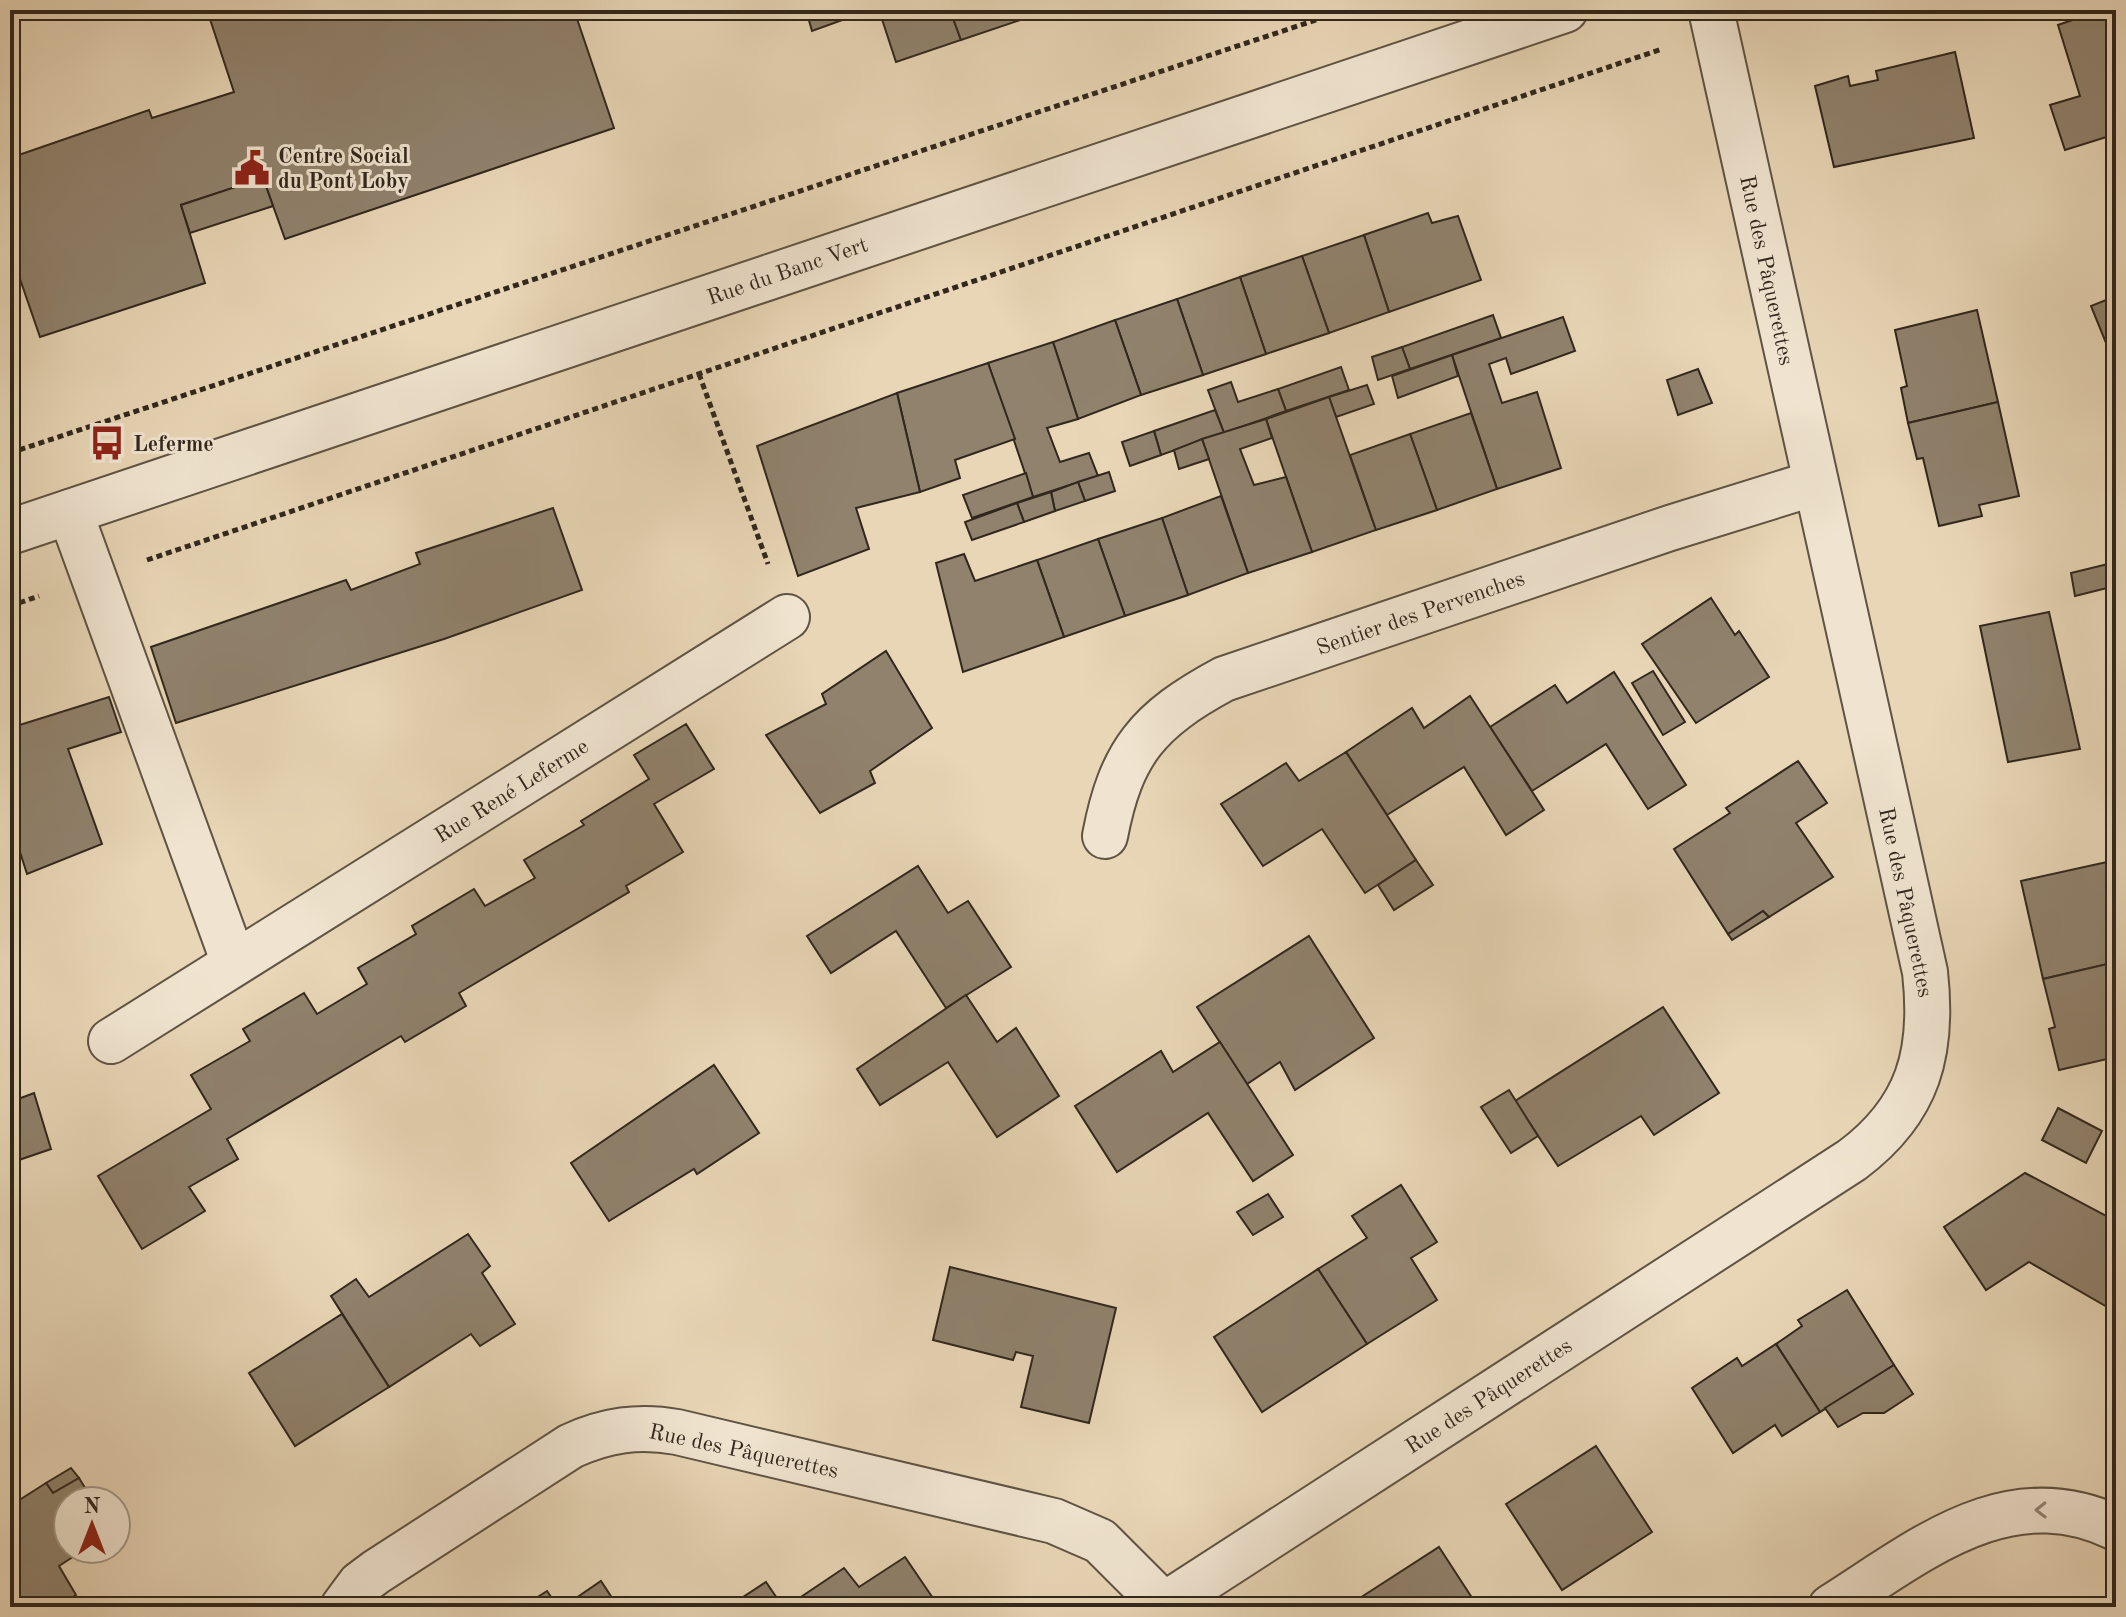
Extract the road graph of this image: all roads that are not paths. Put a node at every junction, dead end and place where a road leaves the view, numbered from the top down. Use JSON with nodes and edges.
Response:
{"nodes":[{"id":1,"x":1565,"y":10,"type":"edge"},
{"id":2,"x":1714,"y":20,"type":"edge"},
{"id":3,"x":1815,"y":483,"type":"junction"},
{"id":4,"x":70,"y":512,"type":"junction"},
{"id":5,"x":10,"y":532,"type":"edge"},
{"id":6,"x":787,"y":617,"type":"road end"},
{"id":7,"x":1105,"y":836,"type":"dead end"},
{"id":8,"x":234,"y":963,"type":"junction"},
{"id":9,"x":111,"y":1041,"type":"dead end"},
{"id":10,"x":2116,"y":1528,"type":"edge"},
{"id":11,"x":1162,"y":1606,"type":"edge"},
{"id":12,"x":343,"y":1607,"type":"edge"},
{"id":13,"x":1831,"y":1607,"type":"edge"}],
"edges":[{"from":1,"to":4,"type":"street","name":"Rue du Banc Vert"},
{"from":2,"to":3,"type":"street","name":"Rue des Pâquerettes"},
{"from":3,"to":7,"type":"street","name":"Sentier des Pervenches"},
{"from":3,"to":11,"type":"street","name":"Rue des Pâquerettes"},
{"from":4,"to":5,"type":"street","name":"Rue du Banc Vert"},
{"from":4,"to":8,"type":"street"},
{"from":6,"to":8,"type":"street","name":"Rue René Leferme"},
{"from":8,"to":9,"type":"street","name":"Rue René Leferme"},
{"from":10,"to":13,"type":"street","one_way":true},
{"from":11,"to":12,"type":"street","name":"Rue des Pâquerettes"}]}
